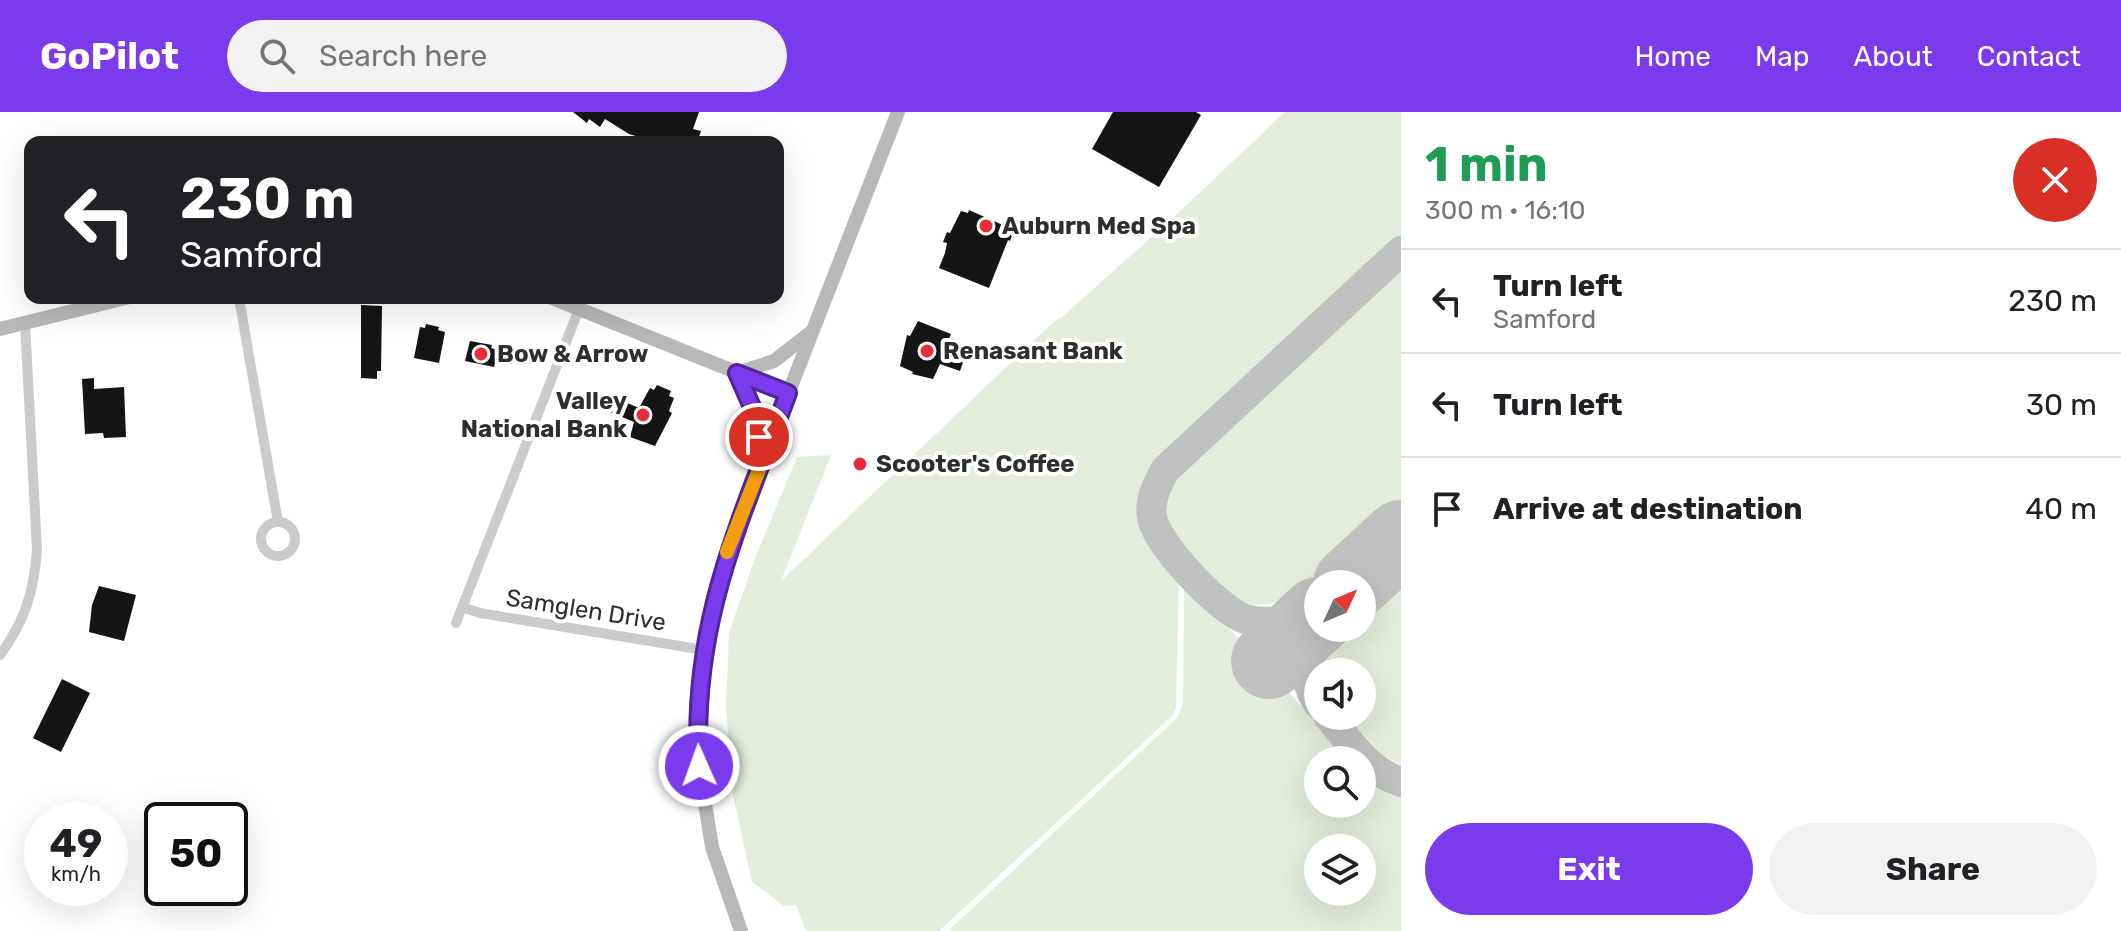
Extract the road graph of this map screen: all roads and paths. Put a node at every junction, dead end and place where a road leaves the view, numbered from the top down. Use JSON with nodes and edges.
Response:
{"nodes":[{"id":1,"x":898,"y":112,"type":"edge"},
{"id":2,"x":102,"y":304,"type":"edge"},
{"id":3,"x":240,"y":304,"type":"edge"},
{"id":4,"x":567,"y":304,"type":"edge"},
{"id":5,"x":579,"y":309,"type":"junction"},
{"id":6,"x":25,"y":323,"type":"junction"},
{"id":7,"x":0,"y":329,"type":"edge"},
{"id":8,"x":814,"y":330,"type":"junction"},
{"id":9,"x":737,"y":373,"type":"junction"},
{"id":10,"x":788,"y":393,"type":"junction"},
{"id":11,"x":763,"y":459,"type":"junction"},
{"id":12,"x":278,"y":522,"type":"dead end"},
{"id":13,"x":462,"y":607,"type":"junction"},
{"id":14,"x":456,"y":623,"type":"dead end"},
{"id":15,"x":704,"y":650,"type":"junction"},
{"id":16,"x":0,"y":655,"type":"edge"},
{"id":17,"x":741,"y":931,"type":"edge"}],
"edges":[{"from":1,"to":8,"type":"main road"},
{"from":2,"to":6,"type":"main road"},
{"from":3,"to":12,"type":"street"},
{"from":4,"to":5,"type":"main road"},
{"from":5,"to":9,"type":"main road"},
{"from":5,"to":13,"type":"street"},
{"from":6,"to":7,"type":"main road"},
{"from":6,"to":16,"type":"street"},
{"from":8,"to":9,"type":"main road"},
{"from":8,"to":10,"type":"main road"},
{"from":9,"to":10,"type":"main road"},
{"from":9,"to":11,"type":"main road"},
{"from":10,"to":11,"type":"main road"},
{"from":11,"to":15,"type":"main road"},
{"from":13,"to":14,"type":"street"},
{"from":13,"to":15,"type":"street","name":"Samglen Drive"},
{"from":15,"to":17,"type":"main road"}]}
